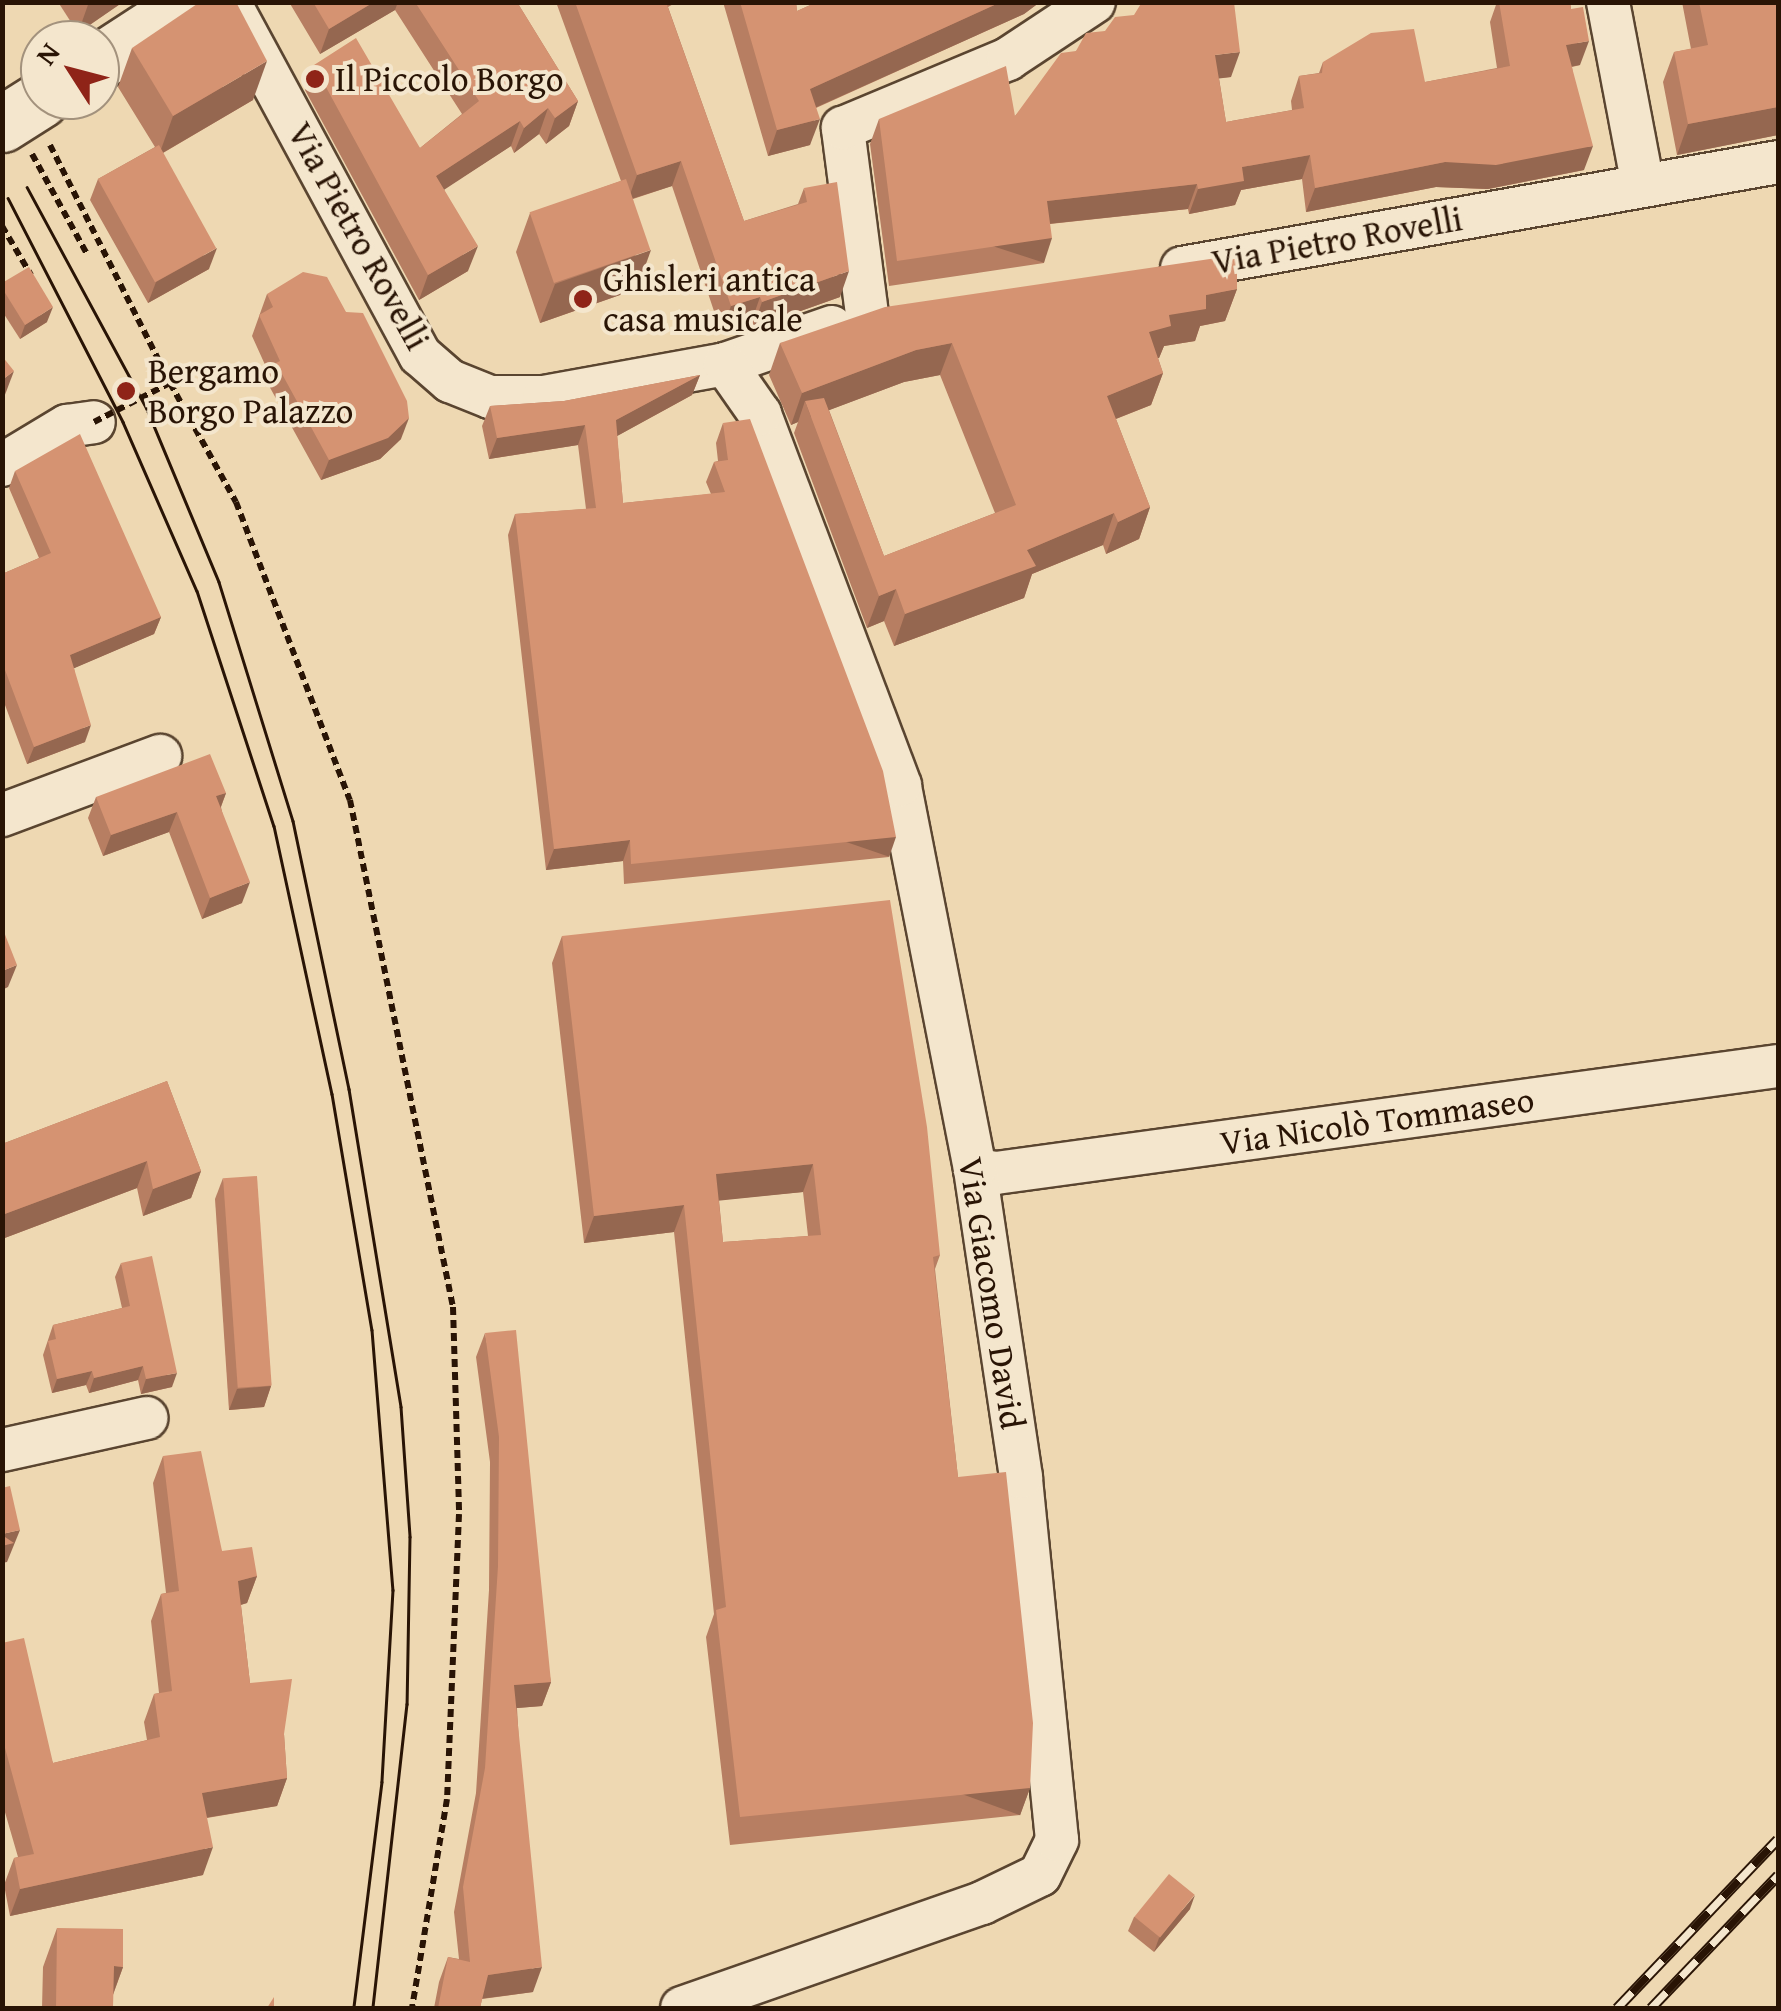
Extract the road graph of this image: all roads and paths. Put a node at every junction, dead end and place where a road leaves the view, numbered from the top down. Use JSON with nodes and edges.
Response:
{"nodes":[{"id":1,"x":191,"y":2,"type":"edge"},
{"id":2,"x":229,"y":2,"type":"edge"},
{"id":3,"x":1094,"y":2,"type":"edge"},
{"id":4,"x":1608,"y":2,"type":"edge"},
{"id":5,"x":120,"y":48,"type":"edge"},
{"id":6,"x":29,"y":120,"type":"edge"},
{"id":7,"x":1778,"y":162,"type":"edge"},
{"id":8,"x":38,"y":164,"type":"dead end"},
{"id":9,"x":1643,"y":184,"type":"junction"},
{"id":10,"x":2,"y":226,"type":"edge"},
{"id":11,"x":86,"y":254,"type":"dead end"},
{"id":12,"x":1143,"y":274,"type":"edge"},
{"id":13,"x":36,"y":284,"type":"edge"},
{"id":14,"x":725,"y":364,"type":"junction"},
{"id":15,"x":170,"y":383,"type":"junction"},
{"id":16,"x":94,"y":422,"type":"joint"},
{"id":17,"x":2,"y":465,"type":"edge"},
{"id":18,"x":160,"y":756,"type":"dead end"},
{"id":19,"x":2,"y":815,"type":"edge"},
{"id":20,"x":1778,"y":1066,"type":"edge"},
{"id":21,"x":975,"y":1170,"type":"junction"},
{"id":22,"x":146,"y":1418,"type":"dead end"},
{"id":23,"x":2,"y":1450,"type":"edge"},
{"id":24,"x":412,"y":2008,"type":"edge"},
{"id":25,"x":682,"y":2008,"type":"edge"}],
"edges":[{"from":1,"to":5,"type":"main road"},
{"from":2,"to":14,"type":"street","name":"Via Pietro Rovelli"},
{"from":3,"to":14,"type":"street","name":"Via Pietro Rovelli"},
{"from":4,"to":9,"type":"street"},
{"from":6,"to":15,"type":"path"},
{"from":7,"to":9,"type":"street","name":"Via Pietro Rovelli"},
{"from":8,"to":11,"type":"path"},
{"from":9,"to":12,"type":"street","name":"Via Pietro Rovelli"},
{"from":10,"to":13,"type":"path"},
{"from":14,"to":21,"type":"street","name":"Via Giacomo David"},
{"from":15,"to":16,"type":"path","bridge":true},
{"from":15,"to":24,"type":"path"},
{"from":16,"to":17,"type":"street"},
{"from":18,"to":19,"type":"street"},
{"from":20,"to":21,"type":"street","name":"Via Nicolò Tommaseo"},
{"from":21,"to":25,"type":"street","name":"Via Giacomo David"},
{"from":22,"to":23,"type":"street"}]}
